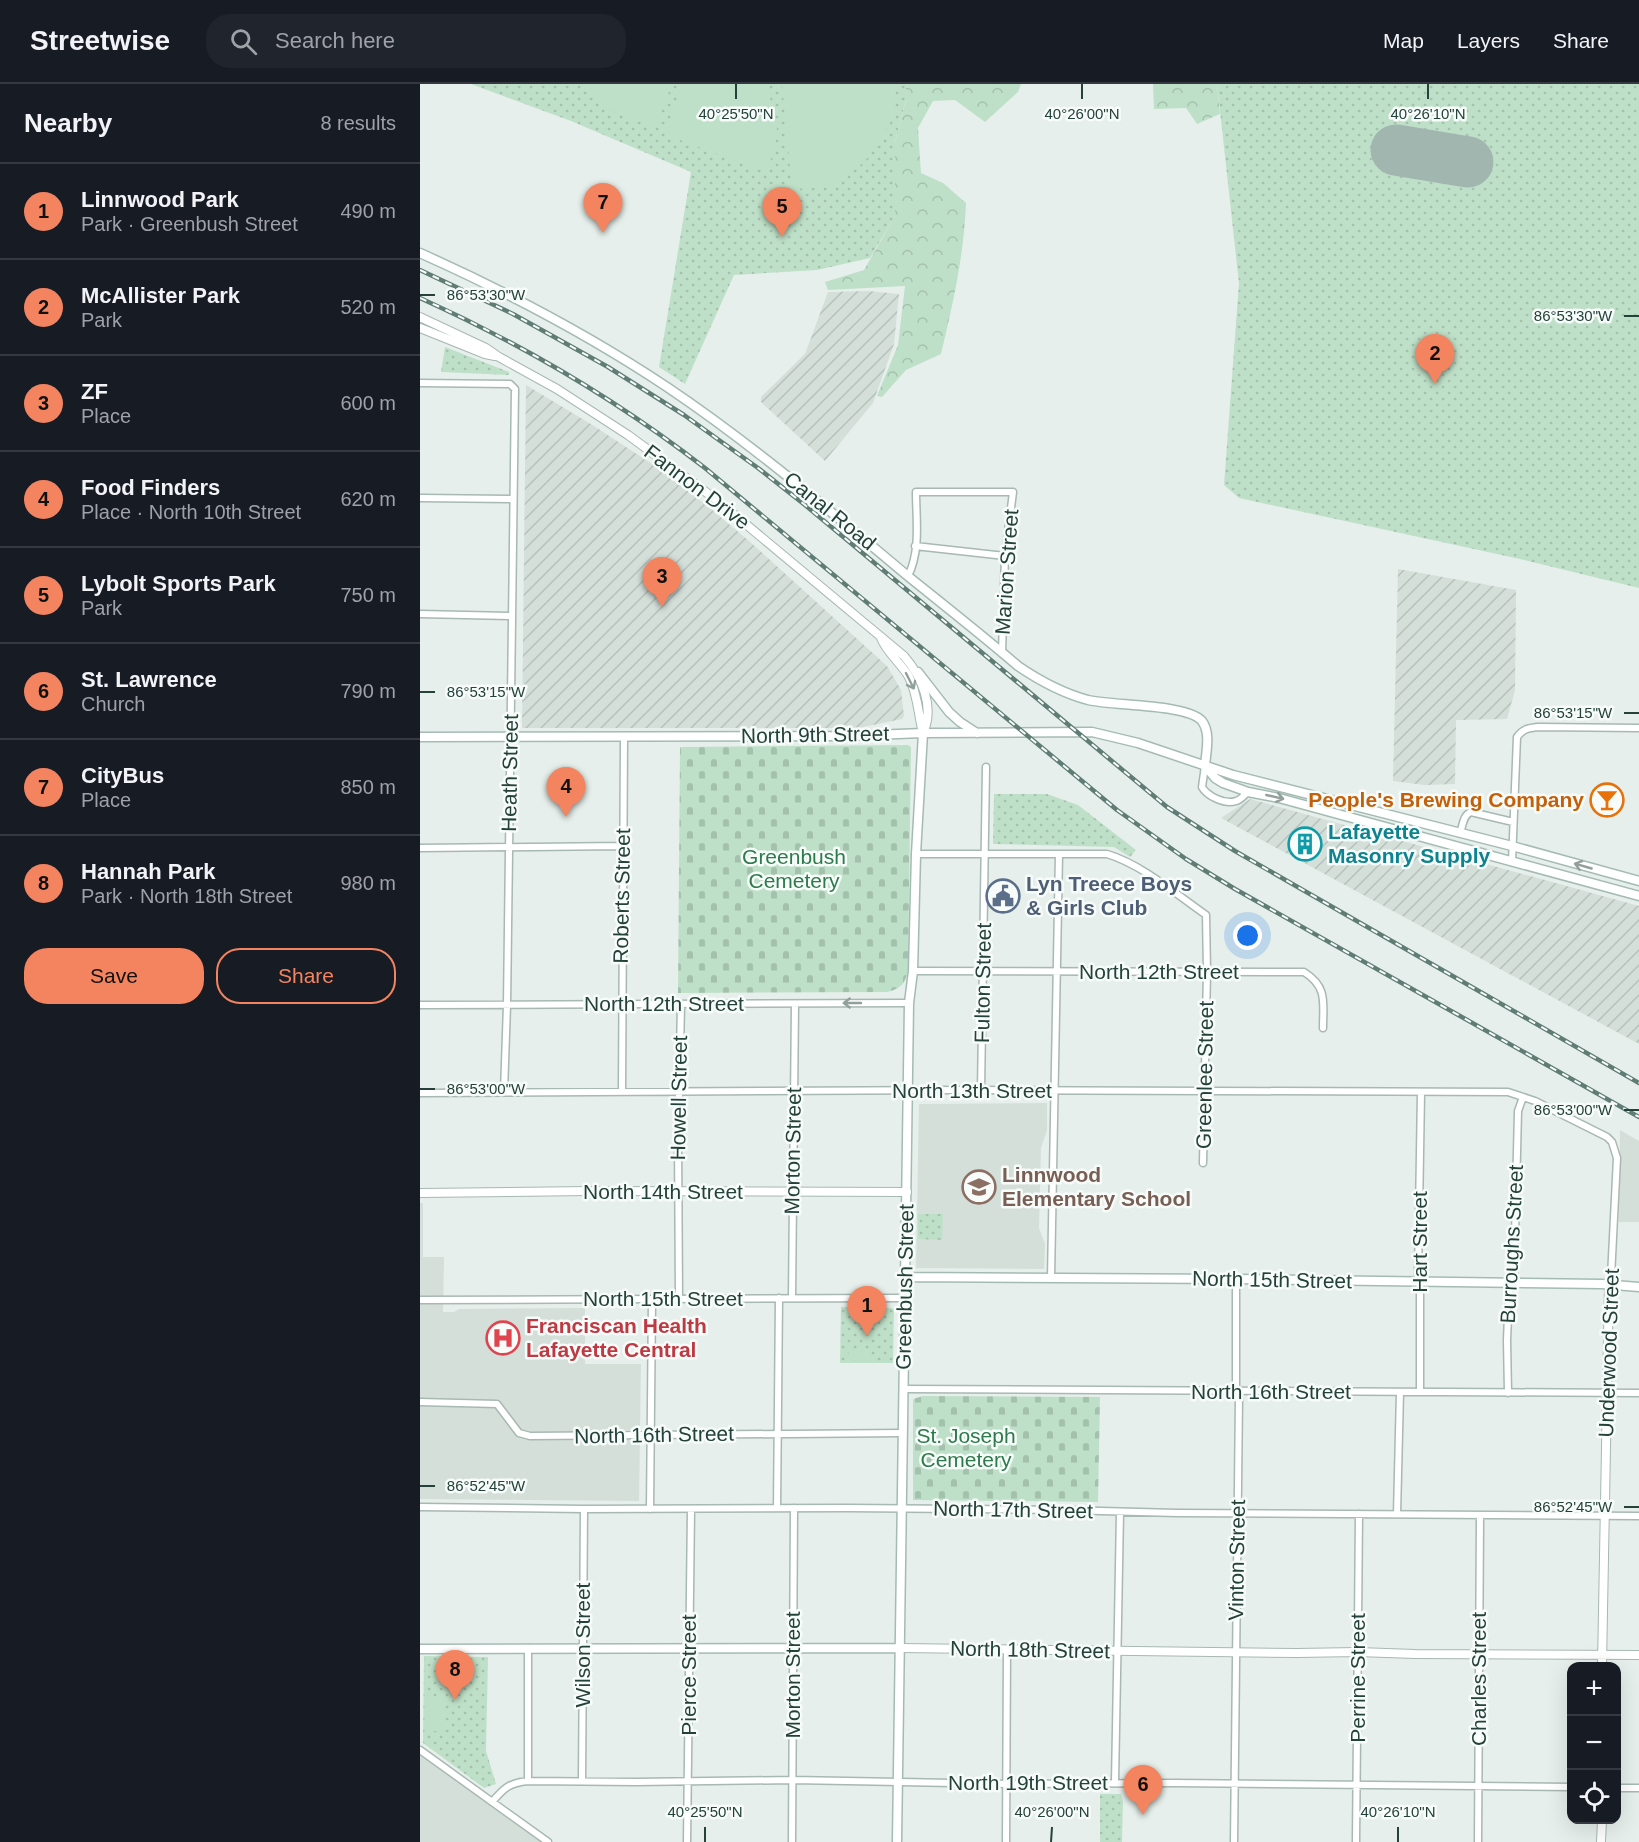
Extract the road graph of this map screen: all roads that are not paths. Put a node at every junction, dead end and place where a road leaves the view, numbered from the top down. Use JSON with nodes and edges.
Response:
{"nodes":[{"id":1,"x":420,"y":253,"type":"edge"},
{"id":2,"x":420,"y":317,"type":"edge"},
{"id":3,"x":420,"y":328,"type":"edge"},
{"id":4,"x":500,"y":357,"type":"junction"},
{"id":5,"x":420,"y":383,"type":"edge"},
{"id":6,"x":420,"y":498,"type":"edge"},
{"id":7,"x":513,"y":499,"type":"junction"},
{"id":8,"x":915,"y":546,"type":"junction"},
{"id":9,"x":1005,"y":556,"type":"junction"},
{"id":10,"x":908,"y":576,"type":"junction"},
{"id":11,"x":420,"y":614,"type":"edge"},
{"id":12,"x":512,"y":616,"type":"junction"},
{"id":13,"x":880,"y":637,"type":"junction"},
{"id":14,"x":1002,"y":652,"type":"junction"},
{"id":15,"x":918,"y":672,"type":"junction"},
{"id":16,"x":1639,"y":728,"type":"edge"},
{"id":17,"x":923,"y":733,"type":"junction"},
{"id":18,"x":977,"y":733,"type":"junction"},
{"id":19,"x":420,"y":737,"type":"edge"},
{"id":20,"x":511,"y":737,"type":"junction"},
{"id":21,"x":624,"y":737,"type":"junction"},
{"id":22,"x":1205,"y":766,"type":"junction"},
{"id":23,"x":986,"y":767,"type":"dead end"},
{"id":24,"x":1248,"y":792,"type":"junction"},
{"id":25,"x":1513,"y":822,"type":"junction"},
{"id":26,"x":1460,"y":833,"type":"junction"},
{"id":27,"x":508,"y":846,"type":"junction"},
{"id":28,"x":622,"y":846,"type":"junction"},
{"id":29,"x":1512,"y":846,"type":"junction"},
{"id":30,"x":420,"y":848,"type":"edge"},
{"id":31,"x":916,"y":854,"type":"junction"},
{"id":32,"x":1059,"y":854,"type":"junction"},
{"id":33,"x":985,"y":855,"type":"junction"},
{"id":34,"x":1512,"y":862,"type":"junction"},
{"id":35,"x":1639,"y":881,"type":"edge"},
{"id":36,"x":1639,"y":896,"type":"edge"},
{"id":37,"x":913,"y":971,"type":"junction"},
{"id":38,"x":983,"y":972,"type":"junction"},
{"id":39,"x":1057,"y":972,"type":"junction"},
{"id":40,"x":1207,"y":972,"type":"junction"},
{"id":41,"x":909,"y":1003,"type":"junction"},
{"id":42,"x":621,"y":1004,"type":"junction"},
{"id":43,"x":795,"y":1004,"type":"junction"},
{"id":44,"x":420,"y":1005,"type":"edge"},
{"id":45,"x":507,"y":1005,"type":"junction"},
{"id":46,"x":681,"y":1005,"type":"junction"},
{"id":47,"x":1323,"y":1028,"type":"dead end"},
{"id":48,"x":908,"y":1091,"type":"junction"},
{"id":49,"x":981,"y":1091,"type":"junction"},
{"id":50,"x":1056,"y":1091,"type":"junction"},
{"id":51,"x":1205,"y":1091,"type":"junction"},
{"id":52,"x":504,"y":1092,"type":"junction"},
{"id":53,"x":622,"y":1092,"type":"junction"},
{"id":54,"x":678,"y":1092,"type":"junction"},
{"id":55,"x":794,"y":1092,"type":"junction"},
{"id":56,"x":1421,"y":1092,"type":"junction"},
{"id":57,"x":420,"y":1093,"type":"edge"},
{"id":58,"x":1523,"y":1097,"type":"junction"},
{"id":59,"x":1203,"y":1163,"type":"dead end"},
{"id":60,"x":678,"y":1192,"type":"junction"},
{"id":61,"x":792,"y":1192,"type":"junction"},
{"id":62,"x":907,"y":1192,"type":"junction"},
{"id":63,"x":420,"y":1193,"type":"edge"},
{"id":64,"x":906,"y":1277,"type":"junction"},
{"id":65,"x":1051,"y":1278,"type":"junction"},
{"id":66,"x":1236,"y":1279,"type":"junction"},
{"id":67,"x":1420,"y":1282,"type":"junction"},
{"id":68,"x":1512,"y":1284,"type":"junction"},
{"id":69,"x":1609,"y":1284,"type":"junction"},
{"id":70,"x":1639,"y":1287,"type":"edge"},
{"id":71,"x":778,"y":1298,"type":"junction"},
{"id":72,"x":792,"y":1298,"type":"junction"},
{"id":73,"x":905,"y":1298,"type":"junction"},
{"id":74,"x":652,"y":1299,"type":"junction"},
{"id":75,"x":678,"y":1299,"type":"junction"},
{"id":76,"x":420,"y":1300,"type":"edge"},
{"id":77,"x":904,"y":1389,"type":"junction"},
{"id":78,"x":1237,"y":1391,"type":"junction"},
{"id":79,"x":1400,"y":1392,"type":"junction"},
{"id":80,"x":1420,"y":1392,"type":"junction"},
{"id":81,"x":1508,"y":1393,"type":"junction"},
{"id":82,"x":1607,"y":1393,"type":"junction"},
{"id":83,"x":1639,"y":1393,"type":"edge"},
{"id":84,"x":420,"y":1402,"type":"edge"},
{"id":85,"x":777,"y":1433,"type":"junction"},
{"id":86,"x":903,"y":1433,"type":"junction"},
{"id":87,"x":651,"y":1435,"type":"junction"},
{"id":88,"x":420,"y":1507,"type":"edge"},
{"id":89,"x":777,"y":1508,"type":"junction"},
{"id":90,"x":794,"y":1508,"type":"junction"},
{"id":91,"x":902,"y":1508,"type":"junction"},
{"id":92,"x":584,"y":1509,"type":"junction"},
{"id":93,"x":650,"y":1509,"type":"junction"},
{"id":94,"x":691,"y":1509,"type":"junction"},
{"id":95,"x":1120,"y":1512,"type":"junction"},
{"id":96,"x":1238,"y":1513,"type":"junction"},
{"id":97,"x":1359,"y":1514,"type":"junction"},
{"id":98,"x":1397,"y":1514,"type":"junction"},
{"id":99,"x":1605,"y":1516,"type":"junction"},
{"id":100,"x":1639,"y":1516,"type":"edge"},
{"id":101,"x":1480,"y":1517,"type":"junction"},
{"id":102,"x":528,"y":1648,"type":"junction"},
{"id":103,"x":689,"y":1648,"type":"junction"},
{"id":104,"x":793,"y":1648,"type":"junction"},
{"id":105,"x":900,"y":1648,"type":"junction"},
{"id":106,"x":420,"y":1649,"type":"edge"},
{"id":107,"x":584,"y":1649,"type":"junction"},
{"id":108,"x":1007,"y":1649,"type":"junction"},
{"id":109,"x":1117,"y":1650,"type":"junction"},
{"id":110,"x":1235,"y":1652,"type":"junction"},
{"id":111,"x":1358,"y":1652,"type":"junction"},
{"id":112,"x":1479,"y":1654,"type":"junction"},
{"id":113,"x":1602,"y":1654,"type":"junction"},
{"id":114,"x":1639,"y":1655,"type":"edge"},
{"id":115,"x":1602,"y":1662,"type":"edge"},
{"id":116,"x":420,"y":1750,"type":"edge"},
{"id":117,"x":528,"y":1780,"type":"junction"},
{"id":118,"x":793,"y":1780,"type":"junction"},
{"id":119,"x":582,"y":1781,"type":"junction"},
{"id":120,"x":688,"y":1781,"type":"junction"},
{"id":121,"x":898,"y":1781,"type":"junction"},
{"id":122,"x":1115,"y":1783,"type":"junction"},
{"id":123,"x":1007,"y":1784,"type":"junction"},
{"id":124,"x":1235,"y":1784,"type":"junction"},
{"id":125,"x":1357,"y":1784,"type":"junction"},
{"id":126,"x":1479,"y":1785,"type":"junction"},
{"id":127,"x":1567,"y":1787,"type":"edge"},
{"id":128,"x":1621,"y":1788,"type":"edge"},
{"id":129,"x":1639,"y":1788,"type":"edge"},
{"id":130,"x":492,"y":1802,"type":"junction"},
{"id":131,"x":1602,"y":1824,"type":"edge"},
{"id":132,"x":548,"y":1842,"type":"edge"},
{"id":133,"x":687,"y":1842,"type":"edge"},
{"id":134,"x":792,"y":1842,"type":"edge"},
{"id":135,"x":897,"y":1842,"type":"edge"},
{"id":136,"x":1006,"y":1842,"type":"edge"},
{"id":137,"x":1234,"y":1842,"type":"edge"},
{"id":138,"x":1356,"y":1842,"type":"edge"},
{"id":139,"x":1478,"y":1842,"type":"edge"},
{"id":140,"x":1601,"y":1842,"type":"edge"}],
"edges":[{"from":1,"to":10,"type":"main road","name":"Canal Road"},
{"from":2,"to":4,"type":"street","name":"Fannon Drive"},
{"from":3,"to":4,"type":"street","name":"Fannon Drive"},
{"from":4,"to":13,"type":"street","name":"Fannon Drive"},
{"from":5,"to":7,"type":"street","name":"Heath Street"},
{"from":6,"to":7,"type":"street"},
{"from":7,"to":12,"type":"street","name":"Heath Street"},
{"from":8,"to":9,"type":"street"},
{"from":8,"to":9,"type":"street","name":"Marion Street"},
{"from":8,"to":10,"type":"street"},
{"from":9,"to":14,"type":"street","name":"Marion Street"},
{"from":10,"to":14,"type":"main road","name":"Canal Road"},
{"from":11,"to":12,"type":"street"},
{"from":12,"to":20,"type":"street","name":"Heath Street"},
{"from":13,"to":15,"type":"street","name":"Fannon Drive"},
{"from":13,"to":17,"type":"street","name":"Fannon Drive","one_way":true},
{"from":14,"to":22,"type":"main road","name":"Canal Road"},
{"from":15,"to":17,"type":"street","name":"Fannon Drive"},
{"from":15,"to":18,"type":"main road"},
{"from":16,"to":25,"type":"street"},
{"from":17,"to":18,"type":"main road","name":"North 9th Street"},
{"from":17,"to":21,"type":"main road","name":"North 9th Street"},
{"from":17,"to":31,"type":"main road","name":"Greenbush Street"},
{"from":18,"to":22,"type":"main road","name":"North 9th Street"},
{"from":19,"to":20,"type":"main road","name":"North 9th Street"},
{"from":20,"to":21,"type":"main road","name":"North 9th Street"},
{"from":20,"to":27,"type":"street","name":"Heath Street"},
{"from":21,"to":28,"type":"street","name":"Roberts Street"},
{"from":22,"to":24,"type":"main road","name":"North 9th Street"},
{"from":22,"to":24,"type":"street"},
{"from":22,"to":26,"type":"main road","name":"North 9th Street"},
{"from":23,"to":33,"type":"street","name":"Fulton Street"},
{"from":24,"to":34,"type":"main road","name":"North 9th Street","one_way":true},
{"from":25,"to":26,"type":"street"},
{"from":25,"to":29,"type":"street"},
{"from":26,"to":29,"type":"main road","name":"North 9th Street"},
{"from":27,"to":28,"type":"street"},
{"from":27,"to":30,"type":"street"},
{"from":27,"to":45,"type":"street","name":"Heath Street"},
{"from":28,"to":42,"type":"street","name":"Roberts Street"},
{"from":29,"to":34,"type":"street"},
{"from":35,"to":29,"type":"main road","name":"North 9th Street","one_way":true},
{"from":31,"to":33,"type":"street"},
{"from":31,"to":37,"type":"main road","name":"Greenbush Street"},
{"from":32,"to":33,"type":"street"},
{"from":32,"to":39,"type":"street"},
{"from":32,"to":40,"type":"street","name":"Greenlee Street"},
{"from":33,"to":38,"type":"street","name":"Fulton Street"},
{"from":34,"to":36,"type":"main road","name":"North 9th Street"},
{"from":37,"to":38,"type":"street","name":"North 12th Street"},
{"from":37,"to":41,"type":"main road","name":"Greenbush Street"},
{"from":38,"to":39,"type":"street","name":"North 12th Street"},
{"from":38,"to":49,"type":"street","name":"Fulton Street"},
{"from":39,"to":40,"type":"street","name":"North 12th Street"},
{"from":39,"to":50,"type":"street"},
{"from":40,"to":47,"type":"street","name":"North 12th Street"},
{"from":40,"to":51,"type":"street","name":"Greenlee Street"},
{"from":41,"to":43,"type":"street","name":"North 12th Street","one_way":true},
{"from":41,"to":48,"type":"main road","name":"Greenbush Street"},
{"from":42,"to":45,"type":"street","name":"North 12th Street"},
{"from":42,"to":46,"type":"street","name":"North 12th Street"},
{"from":42,"to":53,"type":"street","name":"Roberts Street"},
{"from":43,"to":46,"type":"street","name":"North 12th Street"},
{"from":43,"to":55,"type":"street","name":"Morton Street"},
{"from":44,"to":45,"type":"street","name":"North 12th Street"},
{"from":45,"to":52,"type":"street","name":"Heath Street"},
{"from":46,"to":54,"type":"street","name":"Howell Street"},
{"from":48,"to":49,"type":"street","name":"North 13th Street"},
{"from":48,"to":55,"type":"street","name":"North 13th Street"},
{"from":48,"to":62,"type":"main road","name":"Greenbush Street"},
{"from":49,"to":50,"type":"street","name":"North 13th Street"},
{"from":50,"to":51,"type":"street","name":"North 13th Street"},
{"from":50,"to":65,"type":"street"},
{"from":51,"to":56,"type":"street","name":"North 13th Street"},
{"from":51,"to":59,"type":"street","name":"Greenlee Street"},
{"from":52,"to":53,"type":"street","name":"North 13th Street"},
{"from":52,"to":57,"type":"street","name":"North 13th Street"},
{"from":53,"to":54,"type":"street","name":"North 13th Street"},
{"from":54,"to":55,"type":"street","name":"North 13th Street"},
{"from":54,"to":60,"type":"street","name":"Howell Street"},
{"from":55,"to":61,"type":"street","name":"Morton Street"},
{"from":56,"to":58,"type":"street","name":"North 13th Street"},
{"from":56,"to":67,"type":"street","name":"Hart Street"},
{"from":58,"to":68,"type":"street","name":"Burroughs Street"},
{"from":58,"to":69,"type":"street","name":"Underwood Street"},
{"from":60,"to":61,"type":"street","name":"North 14th Street"},
{"from":60,"to":63,"type":"street","name":"North 14th Street"},
{"from":60,"to":75,"type":"street","name":"Howell Street"},
{"from":61,"to":62,"type":"street","name":"North 14th Street"},
{"from":61,"to":72,"type":"street","name":"Morton Street"},
{"from":62,"to":64,"type":"main road","name":"Greenbush Street"},
{"from":64,"to":65,"type":"main road","name":"North 15th Street"},
{"from":64,"to":73,"type":"main road","name":"Greenbush Street"},
{"from":65,"to":66,"type":"main road","name":"North 15th Street"},
{"from":66,"to":67,"type":"main road","name":"North 15th Street"},
{"from":66,"to":78,"type":"street","name":"Vinton Street"},
{"from":67,"to":68,"type":"main road","name":"North 15th Street"},
{"from":67,"to":80,"type":"street","name":"Hart Street"},
{"from":68,"to":69,"type":"main road","name":"North 15th Street"},
{"from":68,"to":81,"type":"street","name":"Burroughs Street"},
{"from":69,"to":70,"type":"main road","name":"North 15th Street"},
{"from":69,"to":82,"type":"street","name":"Underwood Street"},
{"from":71,"to":72,"type":"street","name":"North 15th Street"},
{"from":71,"to":75,"type":"street","name":"North 15th Street"},
{"from":71,"to":85,"type":"street"},
{"from":72,"to":73,"type":"street","name":"North 15th Street"},
{"from":73,"to":77,"type":"main road","name":"Greenbush Street"},
{"from":74,"to":75,"type":"street","name":"North 15th Street"},
{"from":74,"to":76,"type":"street","name":"North 15th Street"},
{"from":74,"to":87,"type":"street"},
{"from":77,"to":78,"type":"street","name":"North 16th Street"},
{"from":77,"to":86,"type":"main road","name":"Greenbush Street"},
{"from":78,"to":79,"type":"street","name":"North 16th Street"},
{"from":78,"to":96,"type":"street","name":"Vinton Street"},
{"from":79,"to":80,"type":"street","name":"North 16th Street"},
{"from":79,"to":98,"type":"street"},
{"from":80,"to":81,"type":"street","name":"North 16th Street"},
{"from":81,"to":82,"type":"street","name":"North 16th Street"},
{"from":82,"to":83,"type":"street","name":"North 16th Street"},
{"from":82,"to":99,"type":"street","name":"Underwood Street"},
{"from":84,"to":87,"type":"street","name":"North 16th Street"},
{"from":85,"to":86,"type":"street","name":"North 16th Street"},
{"from":85,"to":87,"type":"street","name":"North 16th Street"},
{"from":85,"to":89,"type":"street"},
{"from":86,"to":91,"type":"main road","name":"Greenbush Street"},
{"from":87,"to":93,"type":"street"},
{"from":88,"to":92,"type":"street","name":"North 17th Street"},
{"from":89,"to":90,"type":"street","name":"North 17th Street"},
{"from":89,"to":94,"type":"street","name":"North 17th Street"},
{"from":90,"to":91,"type":"street","name":"North 17th Street"},
{"from":90,"to":104,"type":"street","name":"Morton Street"},
{"from":91,"to":95,"type":"street","name":"North 17th Street"},
{"from":91,"to":105,"type":"main road","name":"Greenbush Street"},
{"from":92,"to":93,"type":"street","name":"North 17th Street"},
{"from":92,"to":107,"type":"street","name":"Wilson Street"},
{"from":93,"to":94,"type":"street","name":"North 17th Street"},
{"from":94,"to":103,"type":"street","name":"Pierce Street"},
{"from":95,"to":96,"type":"street","name":"North 17th Street"},
{"from":95,"to":109,"type":"street"},
{"from":96,"to":97,"type":"street","name":"North 17th Street"},
{"from":96,"to":110,"type":"street","name":"Vinton Street"},
{"from":97,"to":98,"type":"street","name":"North 17th Street"},
{"from":97,"to":111,"type":"street","name":"Perrine Street"},
{"from":98,"to":101,"type":"street","name":"North 17th Street"},
{"from":99,"to":100,"type":"street","name":"North 17th Street"},
{"from":99,"to":101,"type":"street","name":"North 17th Street"},
{"from":99,"to":113,"type":"street","name":"Underwood Street"},
{"from":101,"to":112,"type":"street","name":"Charles Street"},
{"from":102,"to":106,"type":"main road","name":"North 18th Street"},
{"from":102,"to":107,"type":"main road","name":"North 18th Street"},
{"from":102,"to":117,"type":"street"},
{"from":103,"to":104,"type":"main road","name":"North 18th Street"},
{"from":103,"to":107,"type":"main road","name":"North 18th Street"},
{"from":103,"to":120,"type":"street","name":"Pierce Street"},
{"from":104,"to":105,"type":"main road","name":"North 18th Street"},
{"from":104,"to":118,"type":"street","name":"Morton Street"},
{"from":105,"to":108,"type":"street","name":"North 18th Street"},
{"from":105,"to":121,"type":"main road","name":"Greenbush Street"},
{"from":107,"to":119,"type":"street","name":"Wilson Street"},
{"from":108,"to":109,"type":"street","name":"North 18th Street"},
{"from":108,"to":123,"type":"street"},
{"from":109,"to":110,"type":"street","name":"North 18th Street"},
{"from":109,"to":122,"type":"street"},
{"from":110,"to":111,"type":"street","name":"North 18th Street"},
{"from":110,"to":124,"type":"street","name":"Vinton Street"},
{"from":111,"to":112,"type":"street","name":"North 18th Street"},
{"from":111,"to":125,"type":"street","name":"Perrine Street"},
{"from":112,"to":113,"type":"street","name":"North 18th Street"},
{"from":112,"to":126,"type":"street","name":"Charles Street"},
{"from":113,"to":114,"type":"street","name":"North 18th Street"},
{"from":113,"to":115,"type":"street","name":"Underwood Street"},
{"from":116,"to":130,"type":"street"},
{"from":117,"to":119,"type":"street","name":"North 19th Street"},
{"from":117,"to":130,"type":"street","name":"North 19th Street"},
{"from":118,"to":120,"type":"street","name":"North 19th Street"},
{"from":118,"to":121,"type":"street","name":"North 19th Street"},
{"from":118,"to":134,"type":"street","name":"Morton Street"},
{"from":119,"to":120,"type":"street","name":"North 19th Street"},
{"from":120,"to":133,"type":"street","name":"Pierce Street"},
{"from":121,"to":123,"type":"street","name":"North 19th Street"},
{"from":121,"to":135,"type":"main road","name":"Greenbush Street"},
{"from":122,"to":123,"type":"street","name":"North 19th Street"},
{"from":122,"to":124,"type":"street","name":"North 19th Street"},
{"from":123,"to":136,"type":"street"},
{"from":124,"to":125,"type":"street","name":"North 19th Street"},
{"from":124,"to":137,"type":"street","name":"Vinton Street"},
{"from":125,"to":126,"type":"street","name":"North 19th Street"},
{"from":125,"to":138,"type":"street","name":"Perrine Street"},
{"from":126,"to":127,"type":"street","name":"North 19th Street"},
{"from":126,"to":139,"type":"street","name":"Charles Street"},
{"from":128,"to":129,"type":"street"},
{"from":130,"to":132,"type":"street"},
{"from":131,"to":140,"type":"street"}]}
